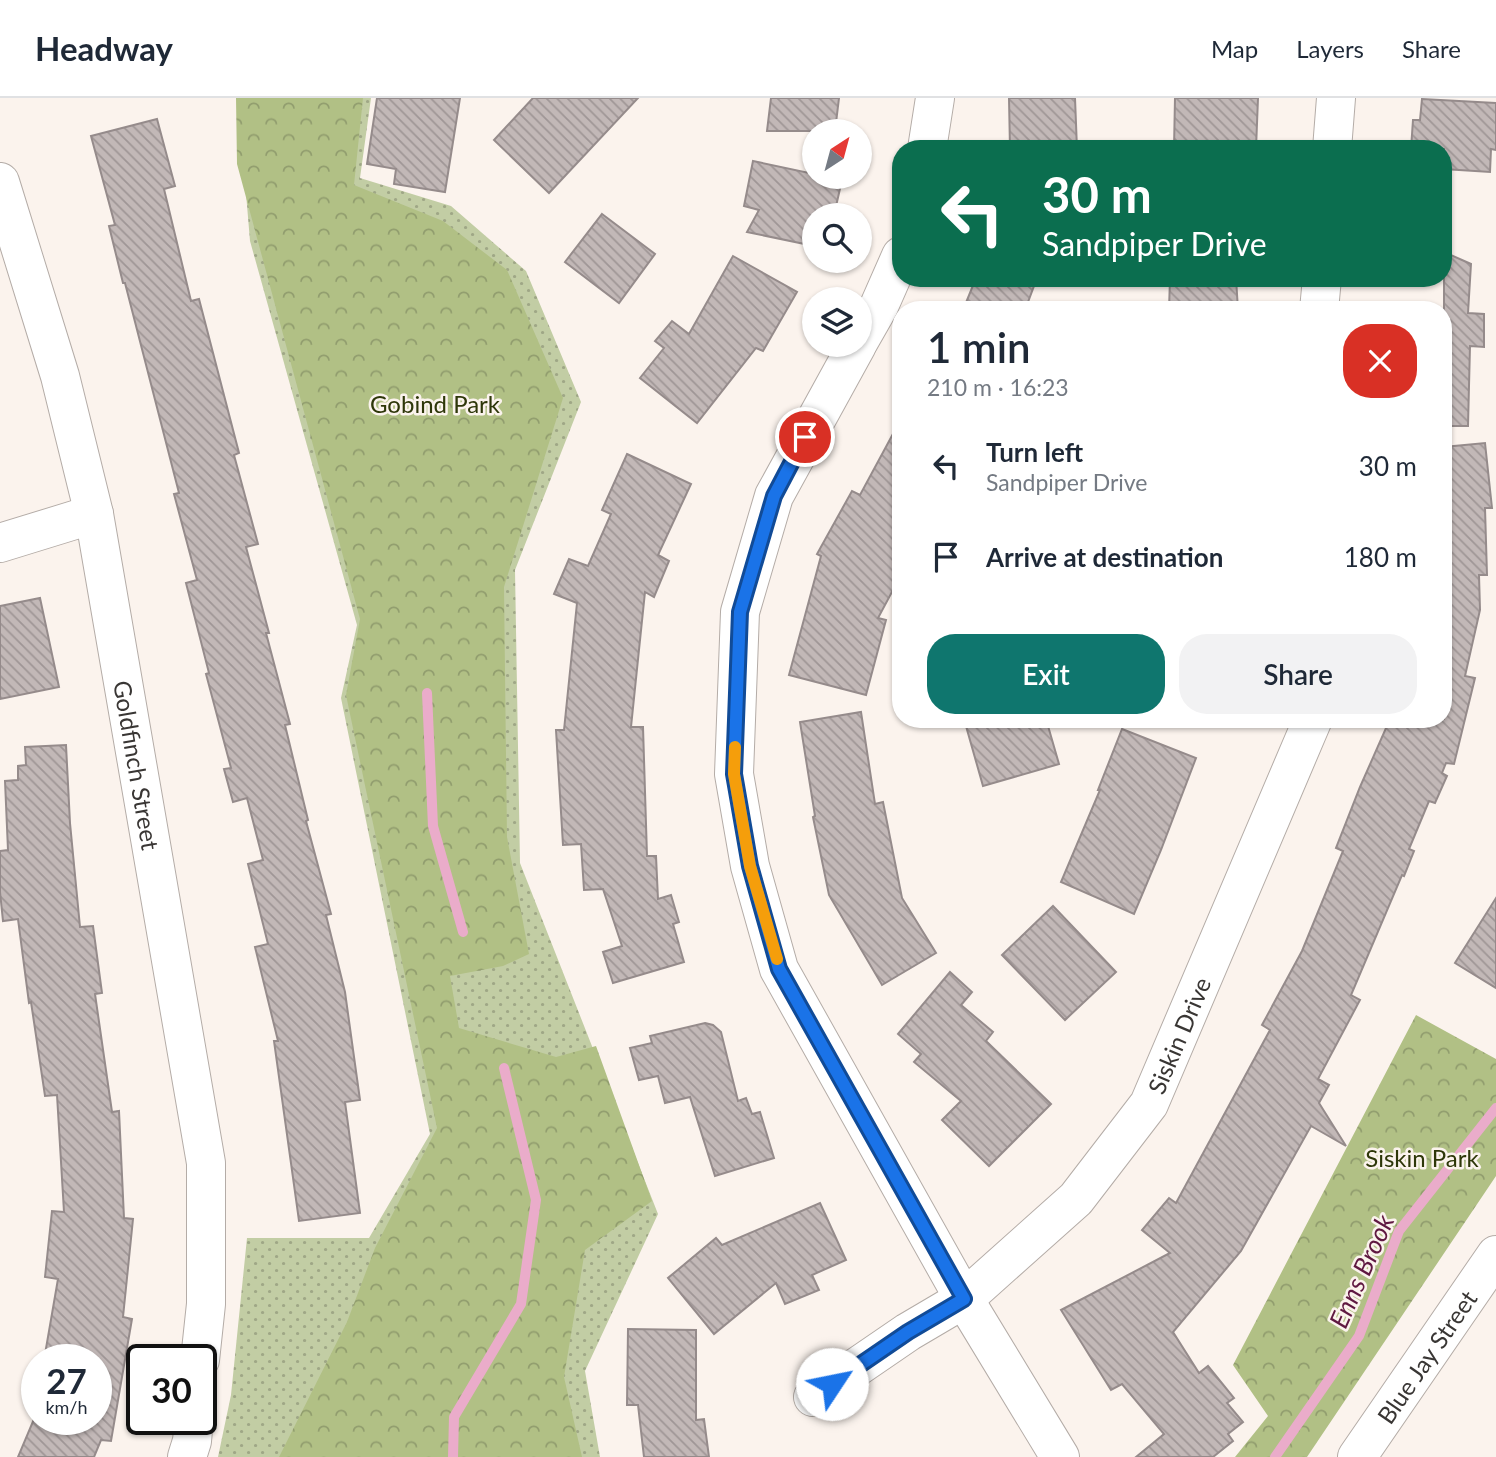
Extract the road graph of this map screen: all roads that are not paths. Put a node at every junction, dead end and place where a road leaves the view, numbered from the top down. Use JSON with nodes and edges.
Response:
{"nodes":[{"id":1,"x":935,"y":98,"type":"edge"},
{"id":2,"x":1335,"y":98,"type":"edge"},
{"id":3,"x":928,"y":140,"type":"edge"},
{"id":4,"x":1333,"y":140,"type":"edge"},
{"id":5,"x":0,"y":182,"type":"edge"},
{"id":6,"x":892,"y":276,"type":"edge"},
{"id":7,"x":872,"y":318,"type":"edge"},
{"id":8,"x":850,"y":357,"type":"edge"},
{"id":9,"x":94,"y":514,"type":"junction"},
{"id":10,"x":0,"y":543,"type":"edge"},
{"id":11,"x":1309,"y":728,"type":"edge"},
{"id":12,"x":1496,"y":1255,"type":"edge"},
{"id":13,"x":964,"y":1299,"type":"junction"},
{"id":14,"x":202,"y":1344,"type":"edge"},
{"id":15,"x":813,"y":1396,"type":"dead end"},
{"id":16,"x":192,"y":1435,"type":"edge"},
{"id":17,"x":187,"y":1457,"type":"edge"},
{"id":18,"x":1060,"y":1457,"type":"edge"},
{"id":19,"x":1356,"y":1457,"type":"edge"}],
"edges":[{"from":1,"to":3,"type":"street"},
{"from":2,"to":4,"type":"street"},
{"from":5,"to":9,"type":"street","name":"Goldfinch Street"},
{"from":6,"to":7,"type":"street"},
{"from":8,"to":13,"type":"street"},
{"from":9,"to":10,"type":"street"},
{"from":9,"to":14,"type":"street","name":"Goldfinch Street"},
{"from":11,"to":13,"type":"street","name":"Siskin Drive"},
{"from":12,"to":19,"type":"street","name":"Blue Jay Street"},
{"from":13,"to":15,"type":"street","name":"Siskin Drive"},
{"from":13,"to":18,"type":"street"},
{"from":16,"to":17,"type":"street"}]}
